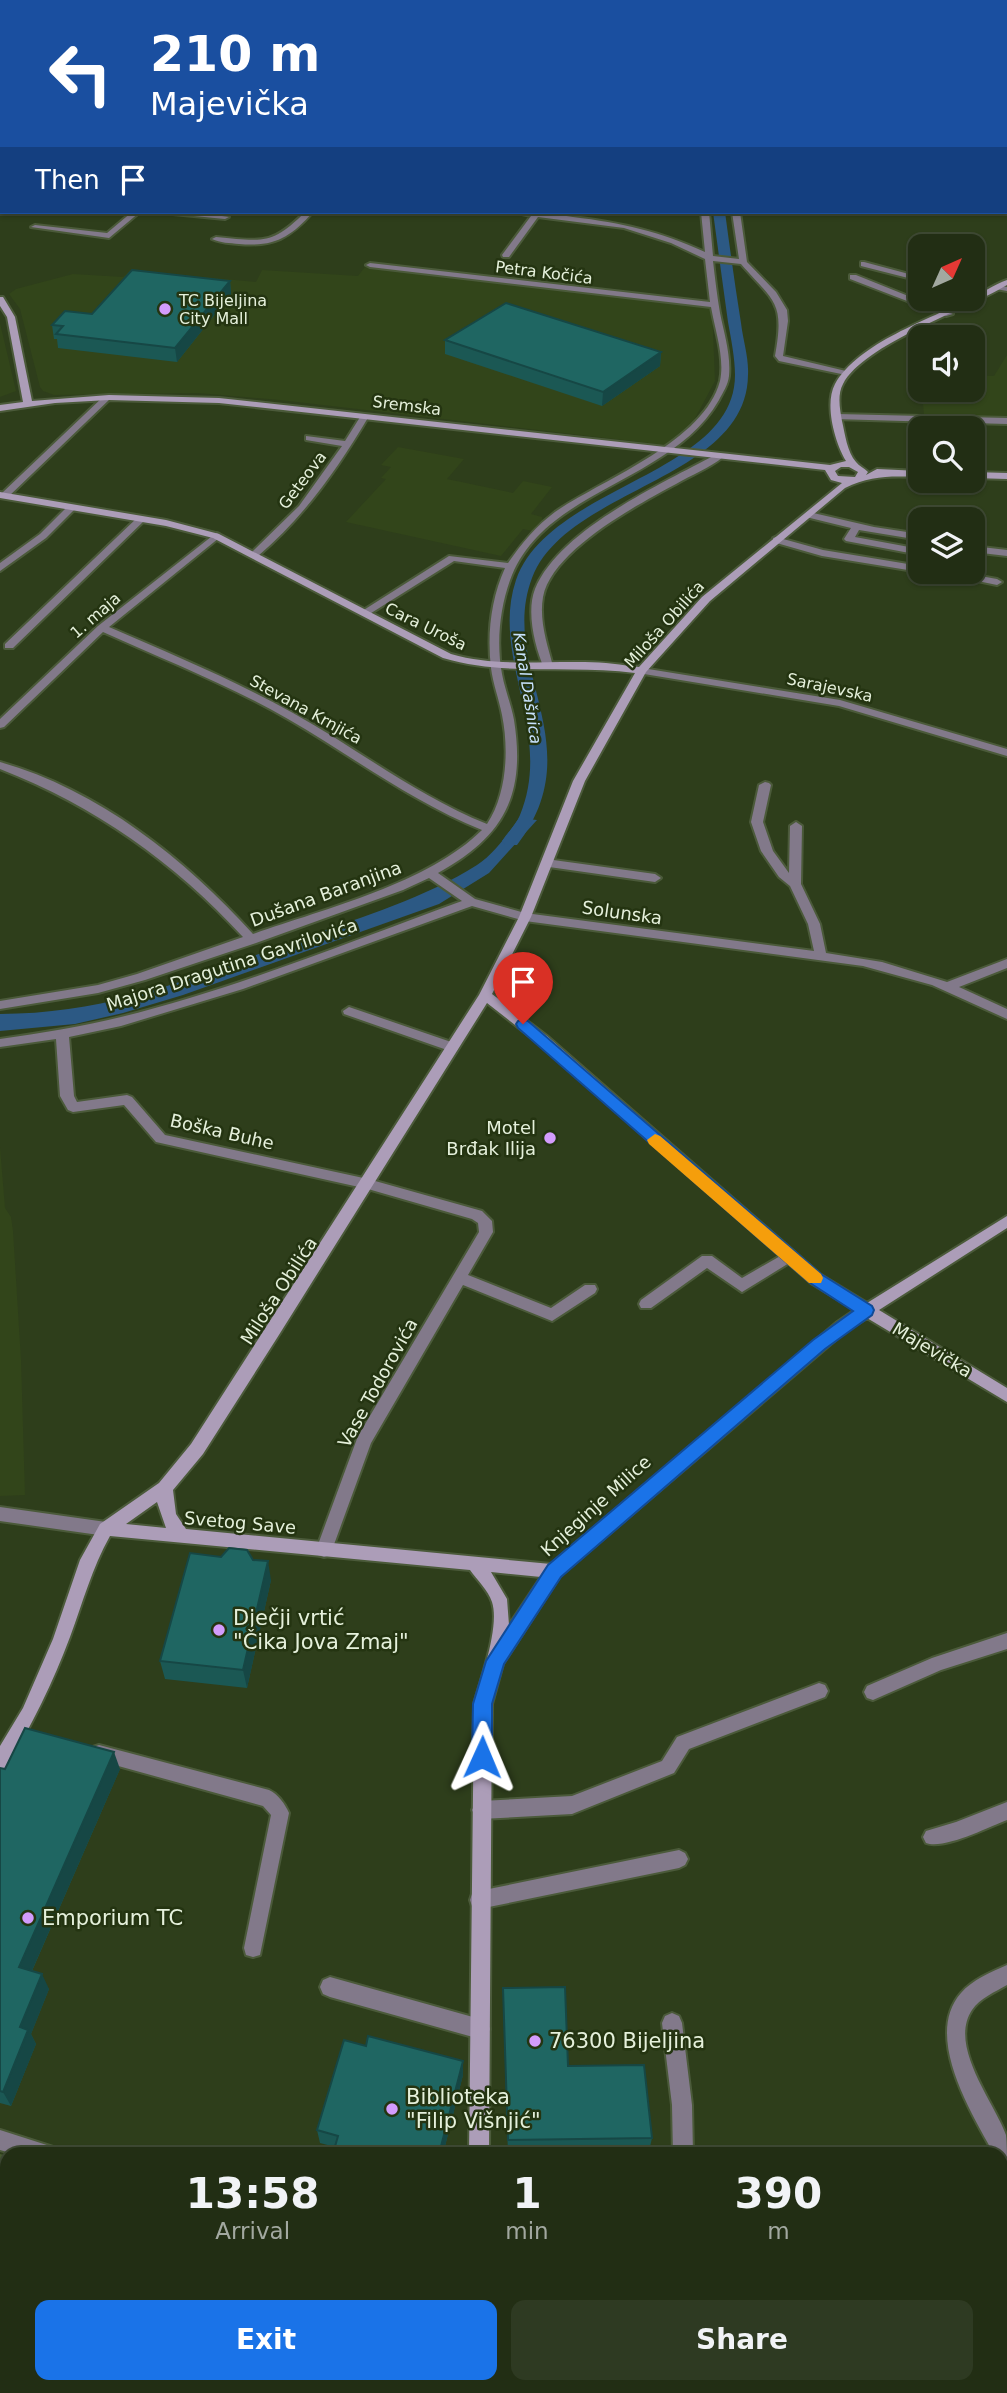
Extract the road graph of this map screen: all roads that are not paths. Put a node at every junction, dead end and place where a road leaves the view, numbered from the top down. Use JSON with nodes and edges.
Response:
{"nodes":[{"id":1,"x":134,"y":214,"type":"edge"},
{"id":2,"x":190,"y":214,"type":"edge"},
{"id":3,"x":307,"y":214,"type":"edge"},
{"id":4,"x":536,"y":214,"type":"joint"},
{"id":5,"x":705,"y":214,"type":"edge"},
{"id":6,"x":736,"y":214,"type":"edge"},
{"id":7,"x":225,"y":218,"type":"dead end"},
{"id":8,"x":35,"y":227,"type":"dead end"},
{"id":9,"x":216,"y":239,"type":"dead end"},
{"id":10,"x":506,"y":255,"type":"dead end"},
{"id":11,"x":714,"y":258,"type":"junction"},
{"id":12,"x":739,"y":262,"type":"junction"},
{"id":13,"x":864,"y":264,"type":"dead end"},
{"id":14,"x":370,"y":265,"type":"dead end"},
{"id":15,"x":908,"y":276,"type":"edge"},
{"id":16,"x":853,"y":277,"type":"dead end"},
{"id":17,"x":1004,"y":286,"type":"edge"},
{"id":18,"x":985,"y":296,"type":"edge"},
{"id":19,"x":0,"y":299,"type":"edge"},
{"id":20,"x":715,"y":305,"type":"junction"},
{"id":21,"x":949,"y":313,"type":"joint"},
{"id":22,"x":846,"y":372,"type":"junction"},
{"id":23,"x":107,"y":398,"type":"junction"},
{"id":24,"x":28,"y":403,"type":"junction"},
{"id":25,"x":0,"y":408,"type":"edge"},
{"id":26,"x":365,"y":416,"type":"junction"},
{"id":27,"x":837,"y":417,"type":"junction"},
{"id":28,"x":1007,"y":421,"type":"edge"},
{"id":29,"x":309,"y":438,"type":"dead end"},
{"id":30,"x":348,"y":444,"type":"junction"},
{"id":31,"x":664,"y":451,"type":"junction"},
{"id":32,"x":845,"y":455,"type":"junction"},
{"id":33,"x":713,"y":456,"type":"junction"},
{"id":34,"x":844,"y":474,"type":"junction"},
{"id":35,"x":908,"y":474,"type":"edge"},
{"id":36,"x":985,"y":475,"type":"edge"},
{"id":37,"x":1007,"y":476,"type":"edge"},
{"id":38,"x":2,"y":496,"type":"edge"},
{"id":39,"x":72,"y":507,"type":"junction"},
{"id":40,"x":809,"y":515,"type":"junction"},
{"id":41,"x":141,"y":519,"type":"junction"},
{"id":42,"x":856,"y":527,"type":"junction"},
{"id":43,"x":908,"y":535,"type":"edge"},
{"id":44,"x":216,"y":536,"type":"junction"},
{"id":45,"x":776,"y":540,"type":"junction"},
{"id":46,"x":908,"y":550,"type":"edge"},
{"id":47,"x":985,"y":551,"type":"edge"},
{"id":48,"x":255,"y":554,"type":"junction"},
{"id":49,"x":1007,"y":554,"type":"edge"},
{"id":50,"x":511,"y":566,"type":"junction"},
{"id":51,"x":908,"y":567,"type":"edge"},
{"id":52,"x":0,"y":568,"type":"edge"},
{"id":53,"x":985,"y":580,"type":"edge"},
{"id":54,"x":997,"y":582,"type":"dead end"},
{"id":55,"x":364,"y":613,"type":"junction"},
{"id":56,"x":102,"y":628,"type":"junction"},
{"id":57,"x":9,"y":646,"type":"dead end"},
{"id":58,"x":546,"y":666,"type":"junction"},
{"id":59,"x":500,"y":668,"type":"junction"},
{"id":60,"x":642,"y":671,"type":"junction"},
{"id":61,"x":0,"y":725,"type":"edge"},
{"id":62,"x":1007,"y":753,"type":"edge"},
{"id":63,"x":0,"y":765,"type":"edge"},
{"id":64,"x":765,"y":785,"type":"dead end"},
{"id":65,"x":796,"y":827,"type":"dead end"},
{"id":66,"x":489,"y":829,"type":"junction"},
{"id":67,"x":546,"y":863,"type":"junction"},
{"id":68,"x":432,"y":875,"type":"junction"},
{"id":69,"x":655,"y":878,"type":"dead end"},
{"id":70,"x":795,"y":884,"type":"junction"},
{"id":71,"x":466,"y":900,"type":"junction"},
{"id":72,"x":525,"y":917,"type":"junction"},
{"id":73,"x":251,"y":940,"type":"junction"},
{"id":74,"x":821,"y":957,"type":"junction"},
{"id":75,"x":1007,"y":963,"type":"edge"},
{"id":76,"x":949,"y":986,"type":"junction"},
{"id":77,"x":485,"y":995,"type":"junction"},
{"id":78,"x":0,"y":1005,"type":"edge"},
{"id":79,"x":349,"y":1011,"type":"dead end"},
{"id":80,"x":1007,"y":1014,"type":"edge"},
{"id":81,"x":61,"y":1035,"type":"junction"},
{"id":82,"x":0,"y":1043,"type":"edge"},
{"id":83,"x":452,"y":1047,"type":"junction"},
{"id":84,"x":368,"y":1184,"type":"junction"},
{"id":85,"x":1007,"y":1221,"type":"edge"},
{"id":86,"x":789,"y":1256,"type":"junction"},
{"id":87,"x":459,"y":1277,"type":"junction"},
{"id":88,"x":590,"y":1289,"type":"dead end"},
{"id":89,"x":646,"y":1304,"type":"dead end"},
{"id":90,"x":866,"y":1310,"type":"junction"},
{"id":91,"x":1007,"y":1396,"type":"edge"},
{"id":92,"x":164,"y":1488,"type":"junction"},
{"id":93,"x":0,"y":1514,"type":"edge"},
{"id":94,"x":106,"y":1528,"type":"junction"},
{"id":95,"x":182,"y":1537,"type":"junction"},
{"id":96,"x":324,"y":1550,"type":"junction"},
{"id":97,"x":476,"y":1566,"type":"junction"},
{"id":98,"x":554,"y":1571,"type":"junction"},
{"id":99,"x":1007,"y":1641,"type":"edge"},
{"id":100,"x":495,"y":1661,"type":"junction"},
{"id":101,"x":819,"y":1691,"type":"dead end"},
{"id":102,"x":873,"y":1692,"type":"dead end"},
{"id":103,"x":87,"y":1749,"type":"edge"},
{"id":104,"x":0,"y":1763,"type":"edge"},
{"id":105,"x":481,"y":1810,"type":"junction"},
{"id":106,"x":1007,"y":1811,"type":"edge"},
{"id":107,"x":932,"y":1837,"type":"dead end"},
{"id":108,"x":679,"y":1859,"type":"dead end"},
{"id":109,"x":479,"y":1900,"type":"junction"},
{"id":110,"x":253,"y":1948,"type":"dead end"},
{"id":111,"x":1007,"y":1976,"type":"edge"},
{"id":112,"x":330,"y":1987,"type":"dead end"},
{"id":113,"x":673,"y":2023,"type":"dead end"},
{"id":114,"x":480,"y":2029,"type":"junction"},
{"id":115,"x":0,"y":2140,"type":"edge"},
{"id":116,"x":23,"y":2147,"type":"edge"},
{"id":117,"x":479,"y":2147,"type":"edge"},
{"id":118,"x":683,"y":2147,"type":"edge"},
{"id":119,"x":1002,"y":2147,"type":"edge"}],
"edges":[{"from":1,"to":8,"type":"street"},
{"from":2,"to":7,"type":"street"},
{"from":3,"to":9,"type":"street"},
{"from":4,"to":10,"type":"street","name":"Petra Kočića"},
{"from":4,"to":11,"type":"street"},
{"from":5,"to":11,"type":"street","name":"Dušana Baranjina"},
{"from":6,"to":12,"type":"street"},
{"from":11,"to":12,"type":"street"},
{"from":11,"to":20,"type":"street","name":"Dušana Baranjina"},
{"from":12,"to":22,"type":"street"},
{"from":13,"to":15,"type":"street"},
{"from":14,"to":20,"type":"street","name":"Petra Kočića"},
{"from":16,"to":21,"type":"street"},
{"from":17,"to":18,"type":"main road"},
{"from":19,"to":24,"type":"main road"},
{"from":20,"to":31,"type":"street","name":"Dušana Baranjina"},
{"from":21,"to":22,"type":"main road"},
{"from":22,"to":27,"type":"main road"},
{"from":23,"to":24,"type":"main road","name":"Sremska"},
{"from":23,"to":26,"type":"main road","name":"Sremska"},
{"from":23,"to":38,"type":"street"},
{"from":24,"to":25,"type":"main road","name":"Sremska"},
{"from":26,"to":30,"type":"street","name":"Geteova"},
{"from":26,"to":31,"type":"main road","name":"Sremska"},
{"from":27,"to":28,"type":"street"},
{"from":27,"to":32,"type":"main road"},
{"from":29,"to":30,"type":"street"},
{"from":30,"to":48,"type":"street","name":"Geteova"},
{"from":31,"to":33,"type":"main road","name":"Sremska"},
{"from":31,"to":50,"type":"street","name":"Dušana Baranjina"},
{"from":32,"to":34,"type":"main road","name":"Miloša Obilića"},
{"from":32,"to":34,"type":"main road"},
{"from":33,"to":34,"type":"main road","name":"Sremska"},
{"from":33,"to":58,"type":"street"},
{"from":34,"to":35,"type":"main road"},
{"from":34,"to":40,"type":"main road","name":"Miloša Obilića"},
{"from":36,"to":37,"type":"main road"},
{"from":38,"to":39,"type":"main road","name":"Cara Uroša"},
{"from":39,"to":41,"type":"main road","name":"Cara Uroša"},
{"from":39,"to":52,"type":"street"},
{"from":40,"to":42,"type":"street"},
{"from":40,"to":45,"type":"main road","name":"Miloša Obilića"},
{"from":41,"to":44,"type":"main road","name":"Cara Uroša"},
{"from":41,"to":57,"type":"street"},
{"from":42,"to":43,"type":"street"},
{"from":42,"to":46,"type":"street"},
{"from":44,"to":48,"type":"main road","name":"Cara Uroša"},
{"from":44,"to":56,"type":"street","name":"1. maja"},
{"from":45,"to":51,"type":"street"},
{"from":45,"to":60,"type":"main road","name":"Miloša Obilića"},
{"from":47,"to":49,"type":"street"},
{"from":48,"to":55,"type":"main road","name":"Cara Uroša"},
{"from":50,"to":55,"type":"street","name":"Cara Uroša"},
{"from":50,"to":59,"type":"street","name":"Dušana Baranjina"},
{"from":53,"to":54,"type":"street"},
{"from":55,"to":59,"type":"main road","name":"Cara Uroša"},
{"from":56,"to":61,"type":"street","name":"1. maja"},
{"from":56,"to":66,"type":"street","name":"Stevana Krnjića"},
{"from":58,"to":59,"type":"main road","name":"Cara Uroša"},
{"from":58,"to":60,"type":"main road","name":"Cara Uroša"},
{"from":59,"to":66,"type":"street","name":"Dušana Baranjina"},
{"from":60,"to":62,"type":"street","name":"Sarajevska"},
{"from":60,"to":67,"type":"main road","name":"Miloša Obilića"},
{"from":63,"to":73,"type":"street"},
{"from":64,"to":70,"type":"street"},
{"from":65,"to":70,"type":"street"},
{"from":66,"to":68,"type":"street","name":"Dušana Baranjina"},
{"from":67,"to":69,"type":"street"},
{"from":67,"to":72,"type":"main road","name":"Miloša Obilića"},
{"from":68,"to":71,"type":"street","name":"Solunska"},
{"from":68,"to":73,"type":"street","name":"Dušana Baranjina"},
{"from":70,"to":74,"type":"street"},
{"from":71,"to":72,"type":"street","name":"Solunska"},
{"from":71,"to":81,"type":"street","name":"Majora Dragutina Gavrilovića"},
{"from":72,"to":74,"type":"street","name":"Solunska"},
{"from":72,"to":77,"type":"main road","name":"Miloša Obilića"},
{"from":73,"to":78,"type":"street","name":"Dušana Baranjina"},
{"from":74,"to":76,"type":"street","name":"Solunska"},
{"from":75,"to":76,"type":"street"},
{"from":76,"to":80,"type":"street","name":"Solunska"},
{"from":77,"to":83,"type":"main road","name":"Miloša Obilića"},
{"from":77,"to":86,"type":"main road","name":"Majevička"},
{"from":79,"to":83,"type":"street"},
{"from":81,"to":82,"type":"street","name":"Majora Dragutina Gavrilovića"},
{"from":81,"to":84,"type":"street","name":"Boška Buhe"},
{"from":83,"to":84,"type":"main road","name":"Miloša Obilića"},
{"from":84,"to":87,"type":"street","name":"Vase Todorovića"},
{"from":84,"to":92,"type":"main road","name":"Miloša Obilića"},
{"from":85,"to":90,"type":"main road","name":"Knjeginje Milice"},
{"from":86,"to":89,"type":"street"},
{"from":86,"to":90,"type":"main road","name":"Majevička"},
{"from":87,"to":88,"type":"street"},
{"from":87,"to":96,"type":"street","name":"Vase Todorovića"},
{"from":90,"to":91,"type":"main road","name":"Majevička"},
{"from":90,"to":98,"type":"main road","name":"Knjeginje Milice"},
{"from":92,"to":94,"type":"main road","name":"Miloša Obilića"},
{"from":92,"to":95,"type":"main road"},
{"from":93,"to":94,"type":"street","name":"Svetog Save"},
{"from":94,"to":95,"type":"main road","name":"Svetog Save"},
{"from":94,"to":104,"type":"main road"},
{"from":95,"to":96,"type":"main road","name":"Svetog Save"},
{"from":96,"to":97,"type":"main road","name":"Svetog Save"},
{"from":97,"to":98,"type":"main road","name":"Svetog Save"},
{"from":97,"to":100,"type":"main road"},
{"from":98,"to":100,"type":"main road","name":"Knjeginje Milice"},
{"from":99,"to":102,"type":"street"},
{"from":100,"to":105,"type":"main road","name":"Knjeginje Milice"},
{"from":101,"to":105,"type":"street"},
{"from":103,"to":110,"type":"street"},
{"from":105,"to":109,"type":"main road","name":"Knjeginje Milice"},
{"from":106,"to":107,"type":"street"},
{"from":108,"to":109,"type":"street"},
{"from":109,"to":114,"type":"main road","name":"Knjeginje Milice"},
{"from":111,"to":119,"type":"street"},
{"from":112,"to":114,"type":"street"},
{"from":113,"to":118,"type":"street"},
{"from":114,"to":117,"type":"main road","name":"Knjeginje Milice"},
{"from":115,"to":116,"type":"street"}]}
